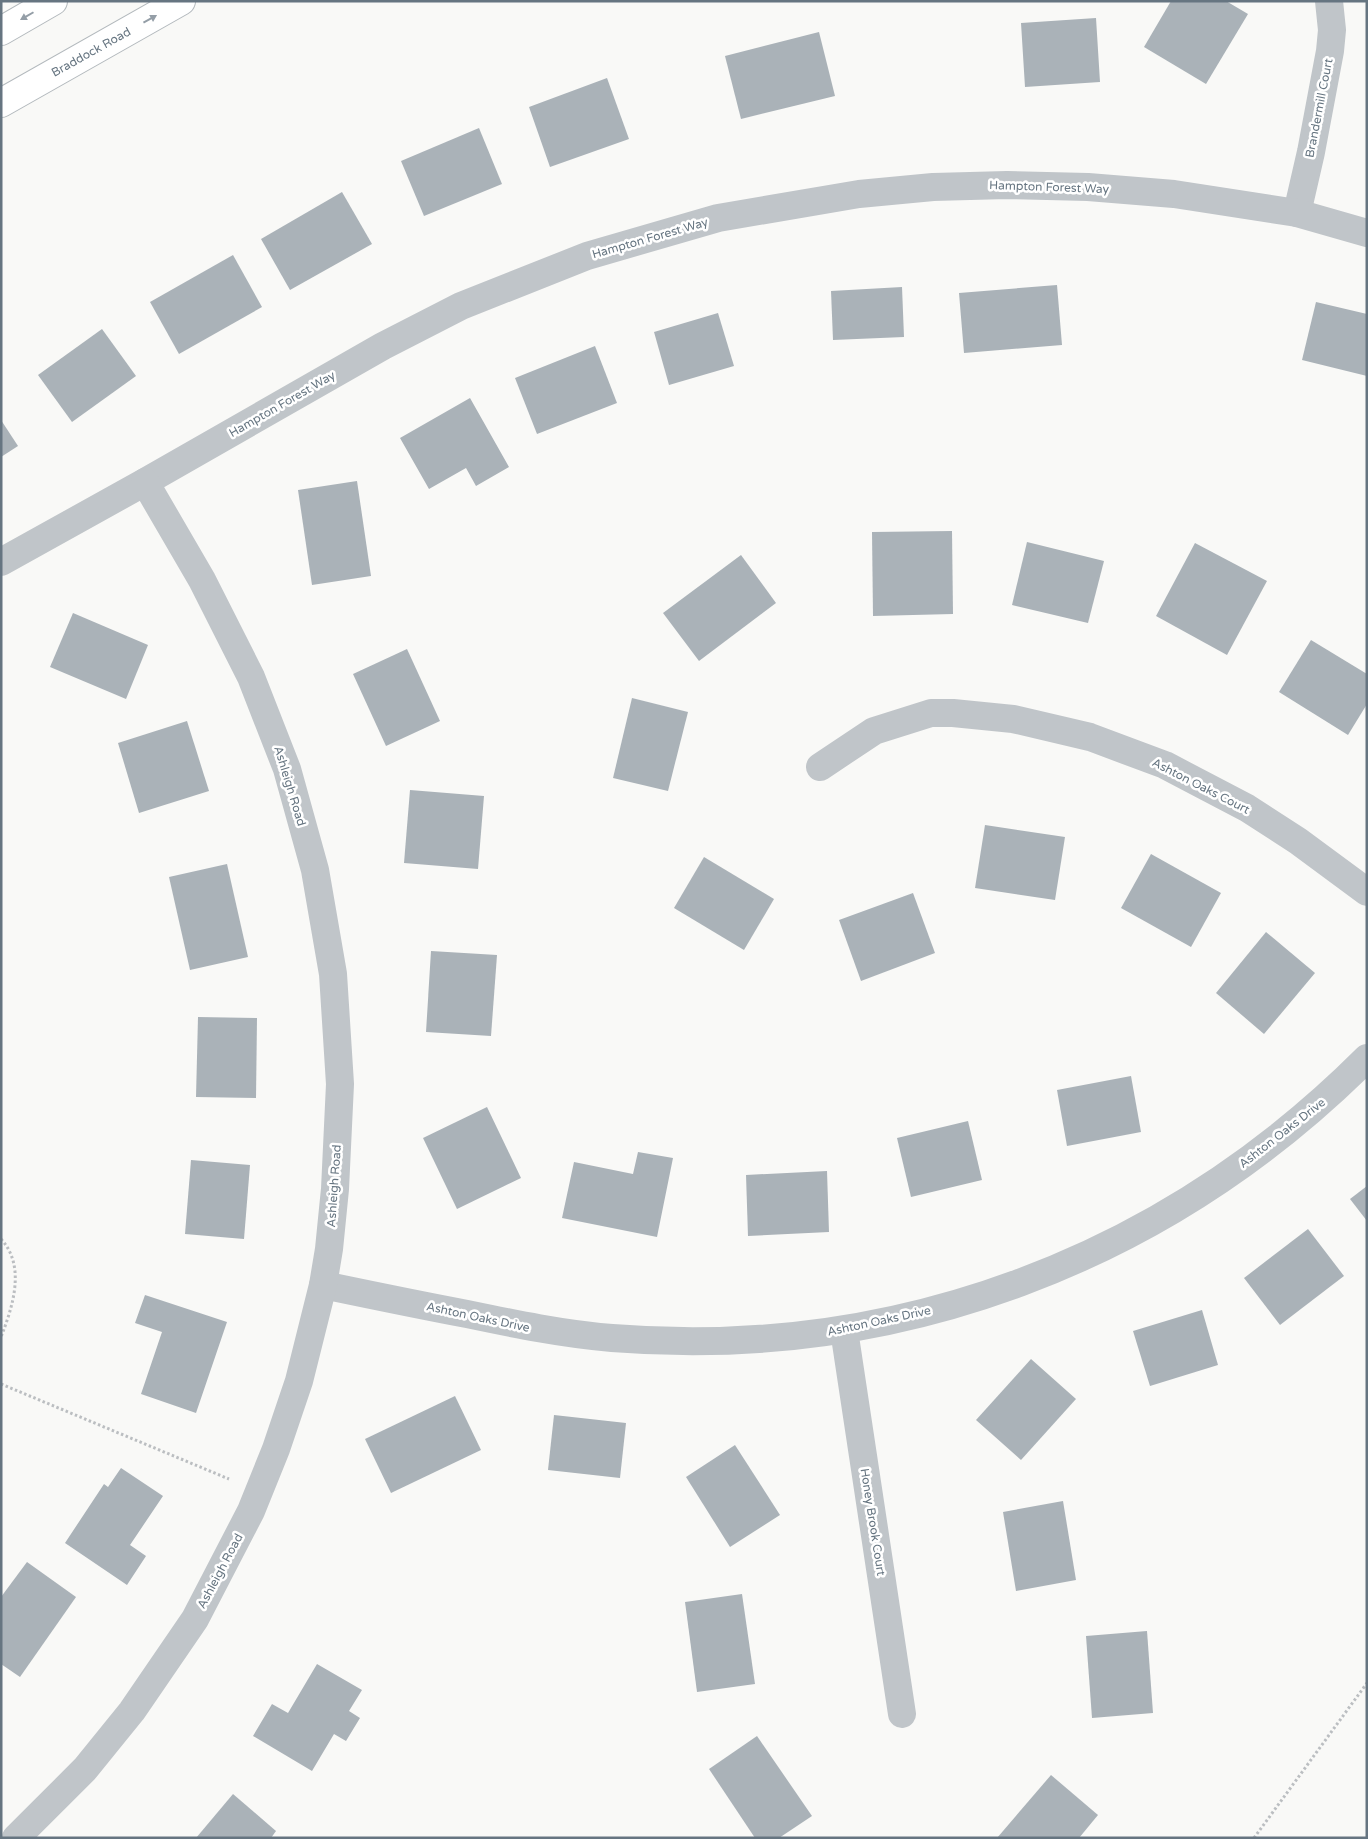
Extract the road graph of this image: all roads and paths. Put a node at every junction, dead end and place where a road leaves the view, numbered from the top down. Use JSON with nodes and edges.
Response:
{"nodes":[{"id":1,"x":53,"y":1,"type":"edge"},
{"id":2,"x":181,"y":1,"type":"edge"},
{"id":3,"x":1329,"y":1,"type":"edge"},
{"id":4,"x":1,"y":31,"type":"edge"},
{"id":5,"x":1,"y":103,"type":"edge"},
{"id":6,"x":1297,"y":213,"type":"junction"},
{"id":7,"x":1367,"y":233,"type":"edge"},
{"id":8,"x":145,"y":482,"type":"junction"},
{"id":9,"x":1,"y":562,"type":"edge"},
{"id":10,"x":820,"y":767,"type":"dead end"},
{"id":11,"x":1367,"y":892,"type":"edge"},
{"id":12,"x":1367,"y":1058,"type":"edge"},
{"id":13,"x":1,"y":1239,"type":"edge"},
{"id":14,"x":323,"y":1285,"type":"junction"},
{"id":15,"x":844,"y":1330,"type":"junction"},
{"id":16,"x":1,"y":1337,"type":"edge"},
{"id":17,"x":1,"y":1384,"type":"edge"},
{"id":18,"x":229,"y":1479,"type":"dead end"},
{"id":19,"x":1367,"y":1683,"type":"edge"},
{"id":20,"x":902,"y":1714,"type":"dead end"},
{"id":21,"x":16,"y":1838,"type":"edge"},
{"id":22,"x":1254,"y":1838,"type":"edge"}],
"edges":[{"from":1,"to":4,"type":"main road","one_way":true},
{"from":5,"to":2,"type":"main road","name":"Braddock Road","one_way":true},
{"from":3,"to":6,"type":"street","name":"Brandermill Court"},
{"from":6,"to":7,"type":"street","name":"Hampton Forest Way"},
{"from":6,"to":8,"type":"street","name":"Hampton Forest Way"},
{"from":8,"to":9,"type":"street","name":"Hampton Forest Way"},
{"from":8,"to":14,"type":"street","name":"Ashleigh Road"},
{"from":10,"to":11,"type":"street","name":"Ashton Oaks Court"},
{"from":12,"to":15,"type":"street","name":"Ashton Oaks Drive"},
{"from":13,"to":16,"type":"path"},
{"from":14,"to":15,"type":"street","name":"Ashton Oaks Drive"},
{"from":14,"to":21,"type":"street","name":"Ashleigh Road"},
{"from":15,"to":20,"type":"street","name":"Honey Brook Court"},
{"from":17,"to":18,"type":"path"},
{"from":19,"to":22,"type":"path"}]}
